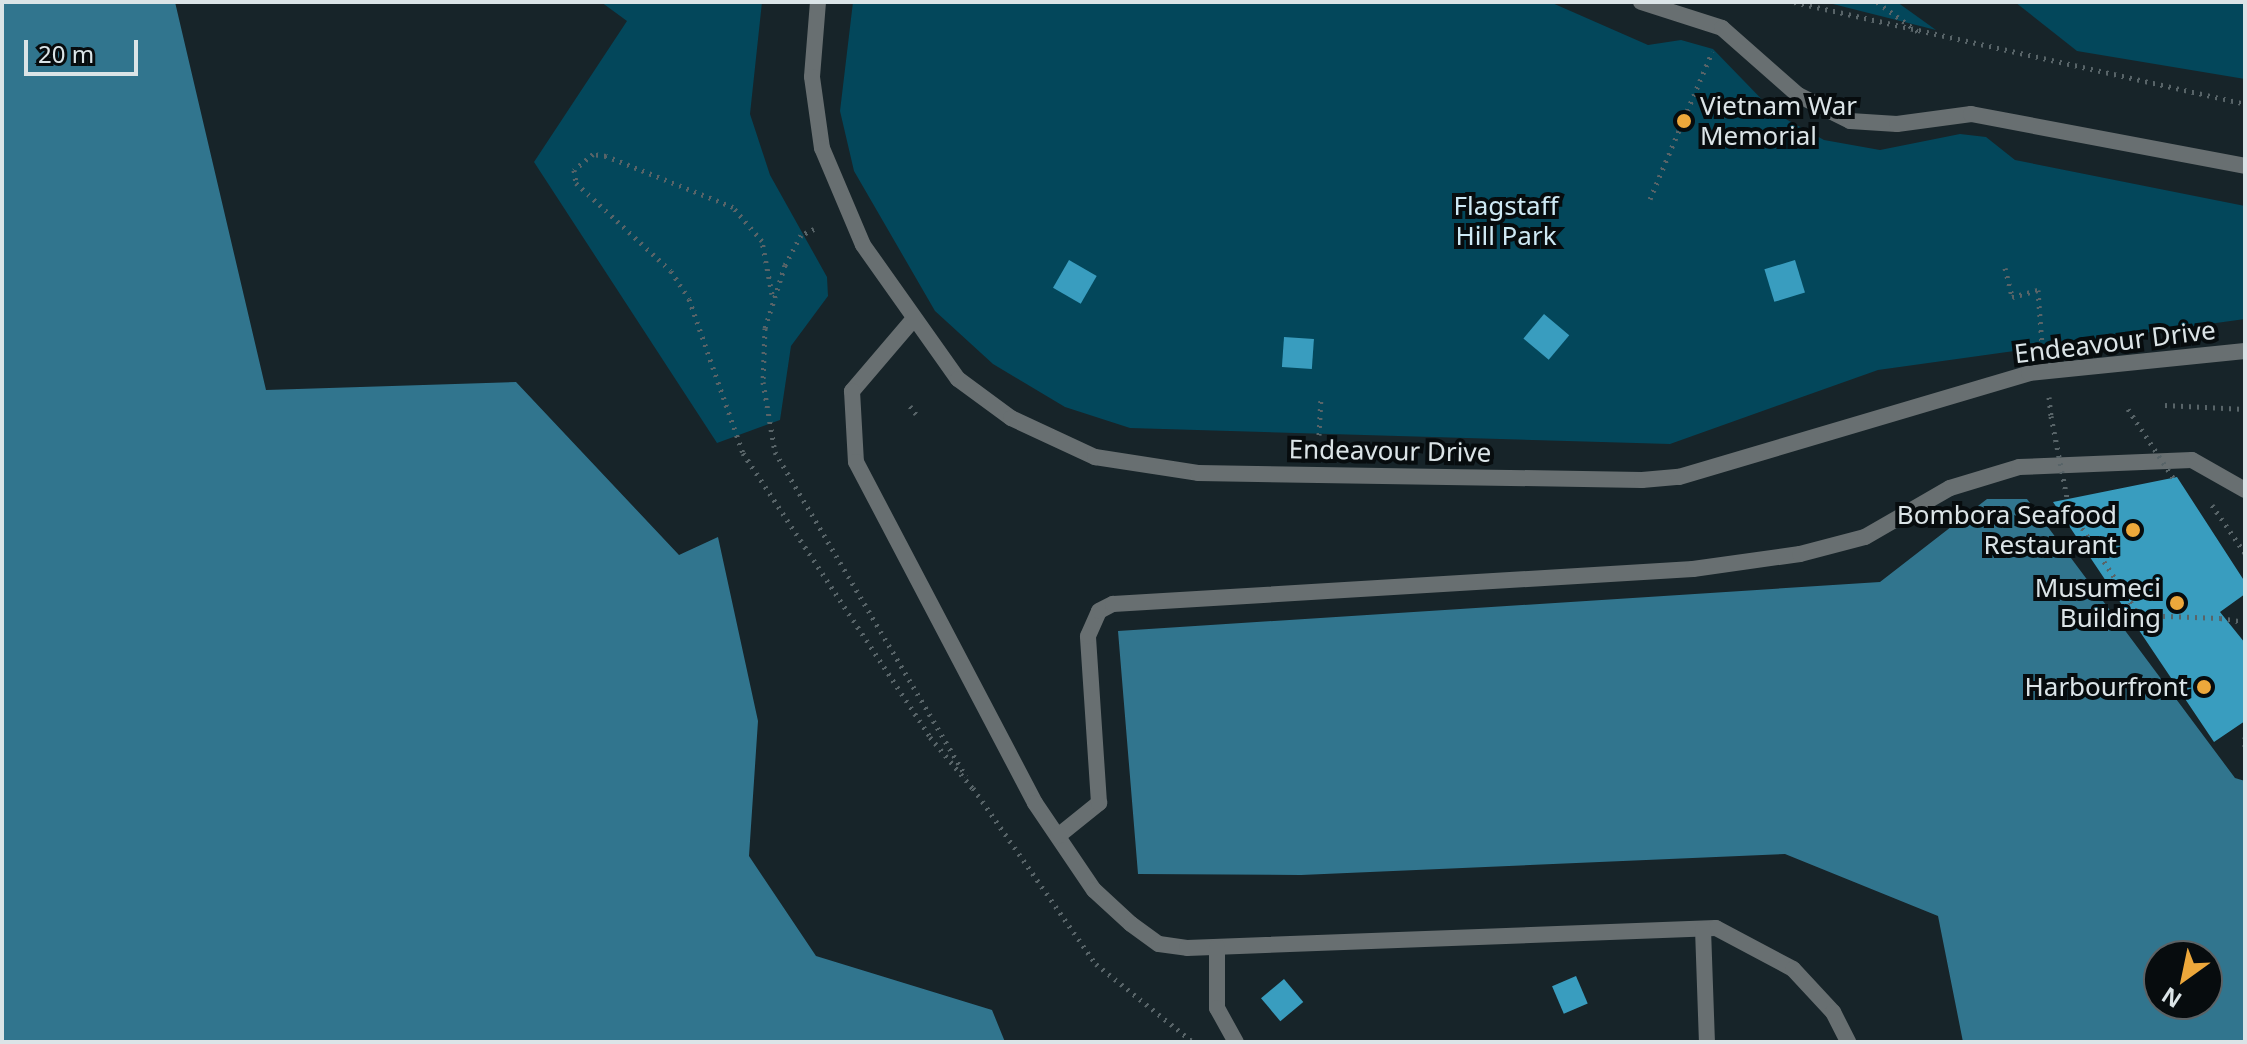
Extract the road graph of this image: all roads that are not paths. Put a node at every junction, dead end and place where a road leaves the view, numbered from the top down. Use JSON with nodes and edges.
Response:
{"nodes":[{"id":1,"x":818,"y":2,"type":"edge"},
{"id":2,"x":1641,"y":2,"type":"edge"},
{"id":3,"x":2245,"y":166,"type":"edge"},
{"id":4,"x":911,"y":322,"type":"junction"},
{"id":5,"x":2245,"y":351,"type":"edge"},
{"id":6,"x":2245,"y":490,"type":"edge"},
{"id":7,"x":1058,"y":836,"type":"junction"},
{"id":8,"x":1703,"y":929,"type":"junction"},
{"id":9,"x":1217,"y":947,"type":"junction"},
{"id":10,"x":1236,"y":1042,"type":"edge"},
{"id":11,"x":1707,"y":1042,"type":"edge"},
{"id":12,"x":1848,"y":1042,"type":"edge"}],
"edges":[{"from":1,"to":4,"type":"street","name":"Endeavour Drive"},
{"from":2,"to":3,"type":"street"},
{"from":4,"to":5,"type":"street","name":"Endeavour Drive"},
{"from":4,"to":7,"type":"street"},
{"from":6,"to":7,"type":"street"},
{"from":7,"to":9,"type":"street"},
{"from":8,"to":9,"type":"street"},
{"from":8,"to":11,"type":"street"},
{"from":8,"to":12,"type":"street"},
{"from":9,"to":10,"type":"street"}]}
